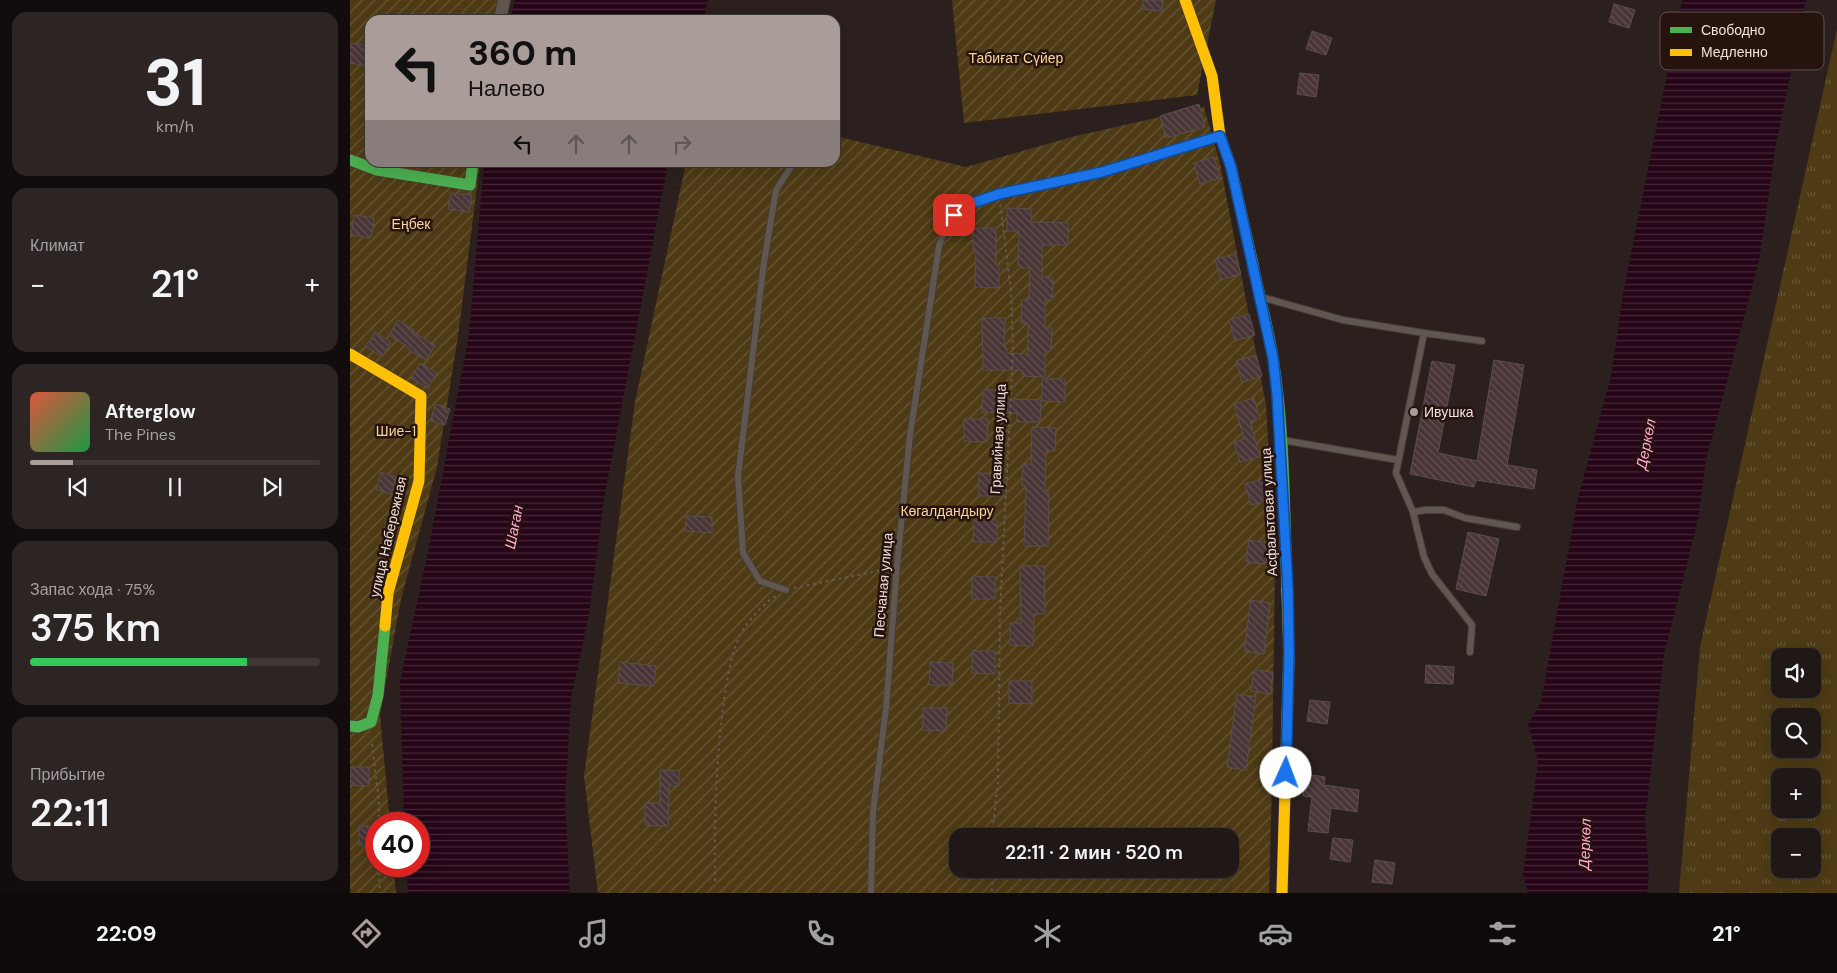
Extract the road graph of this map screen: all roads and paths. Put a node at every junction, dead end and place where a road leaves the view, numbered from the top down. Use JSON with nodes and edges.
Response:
{"nodes":[{"id":1,"x":504,"y":0,"type":"edge"},
{"id":2,"x":1185,"y":0,"type":"edge"},
{"id":3,"x":501,"y":15,"type":"edge"},
{"id":4,"x":1220,"y":136,"type":"junction"},
{"id":5,"x":350,"y":160,"type":"edge"},
{"id":6,"x":365,"y":166,"type":"edge"},
{"id":7,"x":369,"y":167,"type":"edge"},
{"id":8,"x":472,"y":167,"type":"edge"},
{"id":9,"x":791,"y":167,"type":"edge"},
{"id":10,"x":999,"y":194,"type":"junction"},
{"id":11,"x":1258,"y":296,"type":"junction"},
{"id":12,"x":1424,"y":333,"type":"junction"},
{"id":13,"x":1482,"y":341,"type":"dead end"},
{"id":14,"x":350,"y":354,"type":"edge"},
{"id":15,"x":1281,"y":440,"type":"junction"},
{"id":16,"x":1398,"y":460,"type":"junction"},
{"id":17,"x":1414,"y":512,"type":"junction"},
{"id":18,"x":1517,"y":527,"type":"dead end"},
{"id":19,"x":897,"y":566,"type":"junction"},
{"id":20,"x":786,"y":590,"type":"junction"},
{"id":21,"x":1470,"y":652,"type":"dead end"},
{"id":22,"x":350,"y":726,"type":"edge"},
{"id":23,"x":372,"y":744,"type":"dead end"},
{"id":24,"x":379,"y":812,"type":"edge"},
{"id":25,"x":993,"y":828,"type":"edge"},
{"id":26,"x":379,"y":877,"type":"edge"},
{"id":27,"x":992,"y":878,"type":"edge"},
{"id":28,"x":715,"y":880,"type":"dead end"},
{"id":29,"x":380,"y":893,"type":"edge"},
{"id":30,"x":871,"y":893,"type":"edge"},
{"id":31,"x":992,"y":893,"type":"edge"},
{"id":32,"x":1282,"y":893,"type":"edge"}],
"edges":[{"from":1,"to":3,"type":"street"},
{"from":2,"to":4,"type":"street","name":"Асфальтовая улица"},
{"from":4,"to":10,"type":"lane","name":"Песчаная улица"},
{"from":4,"to":11,"type":"street","name":"Асфальтовая улица"},
{"from":5,"to":6,"type":"street"},
{"from":7,"to":8,"type":"street"},
{"from":9,"to":20,"type":"lane"},
{"from":10,"to":19,"type":"lane","name":"Песчаная улица"},
{"from":10,"to":25,"type":"path","name":"Гравийная улица"},
{"from":11,"to":12,"type":"lane"},
{"from":11,"to":15,"type":"street","name":"Асфальтовая улица"},
{"from":12,"to":13,"type":"lane"},
{"from":12,"to":16,"type":"lane"},
{"from":14,"to":22,"type":"street","name":"улица Набережная"},
{"from":15,"to":16,"type":"lane"},
{"from":15,"to":32,"type":"street","name":"Асфальтовая улица"},
{"from":16,"to":17,"type":"lane"},
{"from":17,"to":18,"type":"lane"},
{"from":17,"to":21,"type":"lane"},
{"from":19,"to":20,"type":"path"},
{"from":19,"to":30,"type":"lane","name":"Песчаная улица"},
{"from":20,"to":28,"type":"path"},
{"from":23,"to":24,"type":"path"},
{"from":26,"to":29,"type":"path"},
{"from":27,"to":31,"type":"path"}]}
